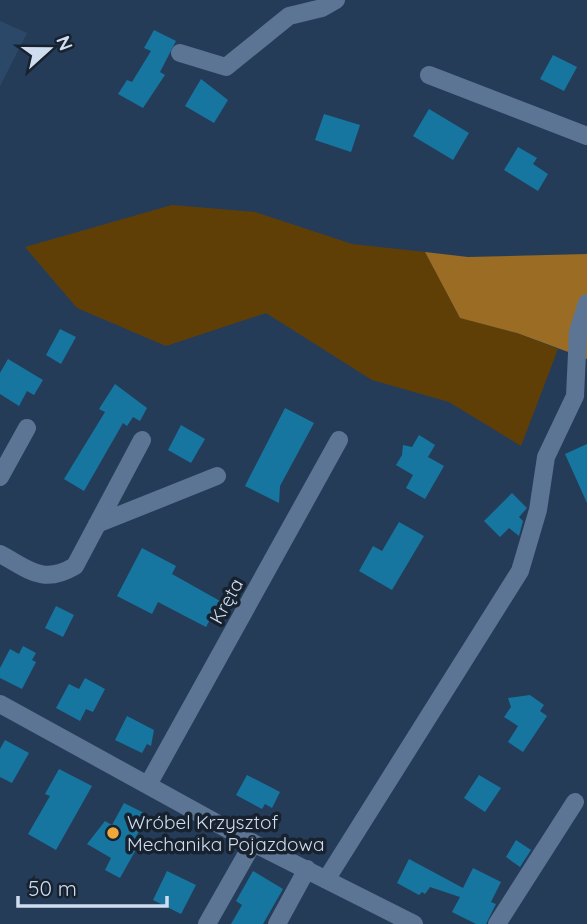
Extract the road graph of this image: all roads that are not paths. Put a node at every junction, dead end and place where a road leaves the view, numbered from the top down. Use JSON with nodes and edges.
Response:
{"nodes":[{"id":1,"x":336,"y":0,"type":"edge"},
{"id":2,"x":180,"y":53,"type":"dead end"},
{"id":3,"x":429,"y":75,"type":"dead end"},
{"id":4,"x":587,"y":136,"type":"edge"},
{"id":5,"x":587,"y":303,"type":"edge"},
{"id":6,"x":27,"y":428,"type":"dead end"},
{"id":7,"x":142,"y":440,"type":"dead end"},
{"id":8,"x":339,"y":440,"type":"dead end"},
{"id":9,"x":217,"y":476,"type":"dead end"},
{"id":10,"x":0,"y":477,"type":"edge"},
{"id":11,"x":97,"y":524,"type":"junction"},
{"id":12,"x":0,"y":554,"type":"edge"},
{"id":13,"x":0,"y":704,"type":"edge"},
{"id":14,"x":149,"y":783,"type":"junction"},
{"id":15,"x":575,"y":802,"type":"dead end"},
{"id":16,"x":253,"y":843,"type":"junction"},
{"id":17,"x":307,"y":869,"type":"junction"},
{"id":18,"x":326,"y":880,"type":"junction"},
{"id":19,"x":207,"y":924,"type":"edge"},
{"id":20,"x":277,"y":924,"type":"edge"},
{"id":21,"x":414,"y":924,"type":"edge"},
{"id":22,"x":497,"y":924,"type":"edge"}],
"edges":[{"from":1,"to":2,"type":"street"},
{"from":3,"to":4,"type":"street"},
{"from":5,"to":18,"type":"street"},
{"from":6,"to":10,"type":"street"},
{"from":7,"to":11,"type":"street"},
{"from":8,"to":14,"type":"street","name":"Kręta"},
{"from":9,"to":11,"type":"street"},
{"from":11,"to":12,"type":"street"},
{"from":13,"to":14,"type":"street"},
{"from":14,"to":16,"type":"street"},
{"from":15,"to":22,"type":"street"},
{"from":16,"to":17,"type":"street"},
{"from":16,"to":19,"type":"street"},
{"from":17,"to":18,"type":"street"},
{"from":17,"to":20,"type":"street"},
{"from":18,"to":21,"type":"street"}]}
